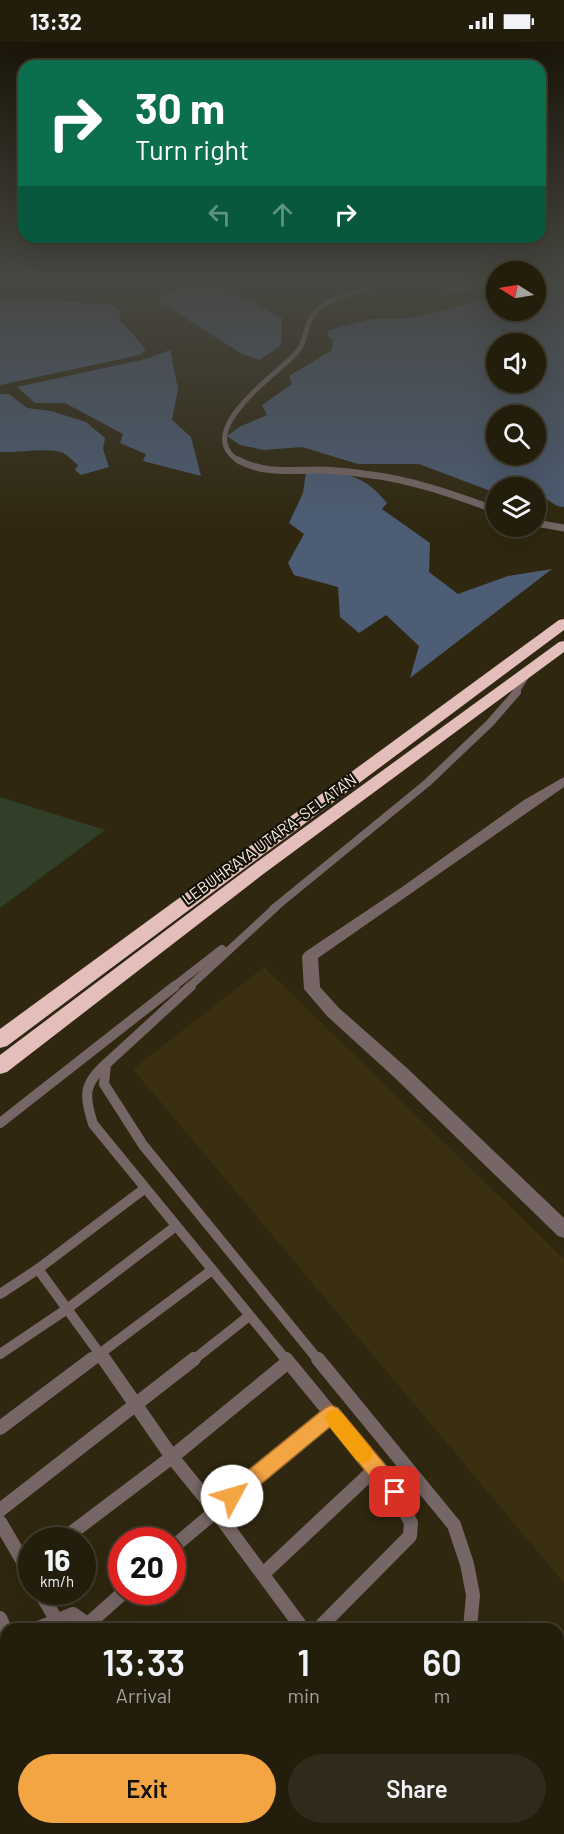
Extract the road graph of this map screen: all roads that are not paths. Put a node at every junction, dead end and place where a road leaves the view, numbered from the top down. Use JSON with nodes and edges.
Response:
{"nodes":[{"id":1,"x":285,"y":363,"type":"edge"},
{"id":2,"x":486,"y":506,"type":"edge"},
{"id":3,"x":546,"y":525,"type":"edge"},
{"id":4,"x":564,"y":528,"type":"edge"},
{"id":5,"x":564,"y":623,"type":"edge"},
{"id":6,"x":564,"y":645,"type":"edge"},
{"id":7,"x":527,"y":674,"type":"junction"},
{"id":8,"x":564,"y":781,"type":"edge"},
{"id":9,"x":276,"y":907,"type":"junction"},
{"id":10,"x":0,"y":1040,"type":"edge"},
{"id":11,"x":106,"y":1064,"type":"junction"},
{"id":12,"x":0,"y":1066,"type":"edge"},
{"id":13,"x":0,"y":1123,"type":"edge"},
{"id":14,"x":144,"y":1189,"type":"junction"},
{"id":15,"x":176,"y":1227,"type":"junction"},
{"id":16,"x":564,"y":1230,"type":"edge"},
{"id":17,"x":38,"y":1269,"type":"junction"},
{"id":18,"x":212,"y":1270,"type":"junction"},
{"id":19,"x":0,"y":1294,"type":"edge"},
{"id":20,"x":67,"y":1309,"type":"junction"},
{"id":21,"x":249,"y":1316,"type":"junction"},
{"id":22,"x":100,"y":1353,"type":"junction"},
{"id":23,"x":0,"y":1354,"type":"edge"},
{"id":24,"x":288,"y":1362,"type":"junction"},
{"id":25,"x":137,"y":1404,"type":"junction"},
{"id":26,"x":331,"y":1414,"type":"junction"},
{"id":27,"x":0,"y":1428,"type":"edge"},
{"id":28,"x":172,"y":1457,"type":"junction"},
{"id":29,"x":376,"y":1468,"type":"junction"},
{"id":30,"x":0,"y":1510,"type":"edge"},
{"id":31,"x":215,"y":1510,"type":"junction"},
{"id":32,"x":0,"y":1522,"type":"edge"},
{"id":33,"x":79,"y":1527,"type":"edge"},
{"id":34,"x":186,"y":1536,"type":"edge"},
{"id":35,"x":18,"y":1551,"type":"edge"},
{"id":36,"x":263,"y":1574,"type":"junction"},
{"id":37,"x":48,"y":1605,"type":"edge"},
{"id":38,"x":112,"y":1605,"type":"edge"},
{"id":39,"x":57,"y":1621,"type":"junction"},
{"id":40,"x":52,"y":1623,"type":"edge"},
{"id":41,"x":86,"y":1623,"type":"edge"},
{"id":42,"x":96,"y":1623,"type":"edge"},
{"id":43,"x":299,"y":1623,"type":"edge"},
{"id":44,"x":324,"y":1623,"type":"edge"},
{"id":45,"x":471,"y":1623,"type":"edge"}],
"edges":[{"from":1,"to":2,"type":"lane"},
{"from":3,"to":4,"type":"lane"},
{"from":5,"to":10,"type":"highway","name":"LEBUHRAYA UTARA–SELATAN"},
{"from":6,"to":7,"type":"highway","name":"LEBUHRAYA UTARA–SELATAN"},
{"from":7,"to":9,"type":"lane"},
{"from":7,"to":12,"type":"highway","name":"LEBUHRAYA UTARA–SELATAN"},
{"from":8,"to":16,"type":"street"},
{"from":9,"to":11,"type":"lane"},
{"from":9,"to":13,"type":"lane"},
{"from":11,"to":14,"type":"lane"},
{"from":11,"to":45,"type":"lane"},
{"from":14,"to":15,"type":"lane"},
{"from":14,"to":17,"type":"lane"},
{"from":15,"to":18,"type":"lane"},
{"from":15,"to":20,"type":"lane"},
{"from":17,"to":19,"type":"lane"},
{"from":17,"to":20,"type":"lane"},
{"from":18,"to":21,"type":"lane"},
{"from":18,"to":22,"type":"lane"},
{"from":20,"to":22,"type":"lane"},
{"from":20,"to":23,"type":"lane"},
{"from":21,"to":24,"type":"lane"},
{"from":21,"to":25,"type":"lane"},
{"from":22,"to":25,"type":"lane"},
{"from":22,"to":27,"type":"lane"},
{"from":24,"to":26,"type":"lane"},
{"from":24,"to":28,"type":"lane"},
{"from":25,"to":28,"type":"lane"},
{"from":25,"to":30,"type":"lane"},
{"from":26,"to":29,"type":"lane"},
{"from":26,"to":31,"type":"lane"},
{"from":28,"to":31,"type":"lane"},
{"from":28,"to":33,"type":"lane"},
{"from":29,"to":36,"type":"lane"},
{"from":29,"to":44,"type":"lane"},
{"from":31,"to":34,"type":"lane"},
{"from":31,"to":36,"type":"lane"},
{"from":32,"to":35,"type":"lane"},
{"from":36,"to":43,"type":"lane"},
{"from":37,"to":39,"type":"lane"},
{"from":38,"to":42,"type":"lane"},
{"from":39,"to":40,"type":"lane"},
{"from":39,"to":41,"type":"lane"}]}
